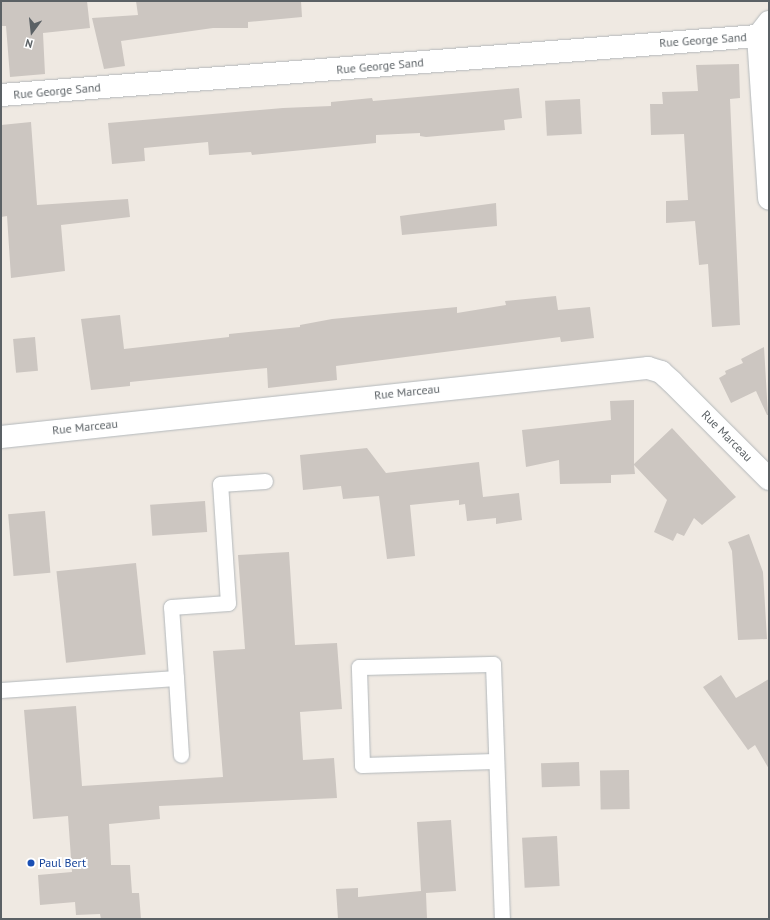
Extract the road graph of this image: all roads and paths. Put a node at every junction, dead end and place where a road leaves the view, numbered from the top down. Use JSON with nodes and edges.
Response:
{"nodes":[{"id":1,"x":764,"y":29,"type":"edge"},
{"id":2,"x":1,"y":96,"type":"edge"},
{"id":3,"x":769,"y":200,"type":"edge"},
{"id":4,"x":1,"y":436,"type":"edge"},
{"id":5,"x":769,"y":479,"type":"edge"},
{"id":6,"x":265,"y":481,"type":"dead end"},
{"id":7,"x":176,"y":678,"type":"junction"},
{"id":8,"x":1,"y":690,"type":"edge"},
{"id":9,"x":181,"y":755,"type":"dead end"},
{"id":10,"x":495,"y":761,"type":"junction"},
{"id":11,"x":502,"y":919,"type":"edge"}],
"edges":[{"from":1,"to":2,"type":"street","name":"Rue George Sand"},
{"from":1,"to":3,"type":"street"},
{"from":4,"to":5,"type":"street","name":"Rue Marceau"},
{"from":6,"to":7,"type":"lane"},
{"from":7,"to":8,"type":"lane"},
{"from":7,"to":9,"type":"lane"},
{"from":10,"to":10,"type":"lane"},
{"from":10,"to":11,"type":"lane"}]}
